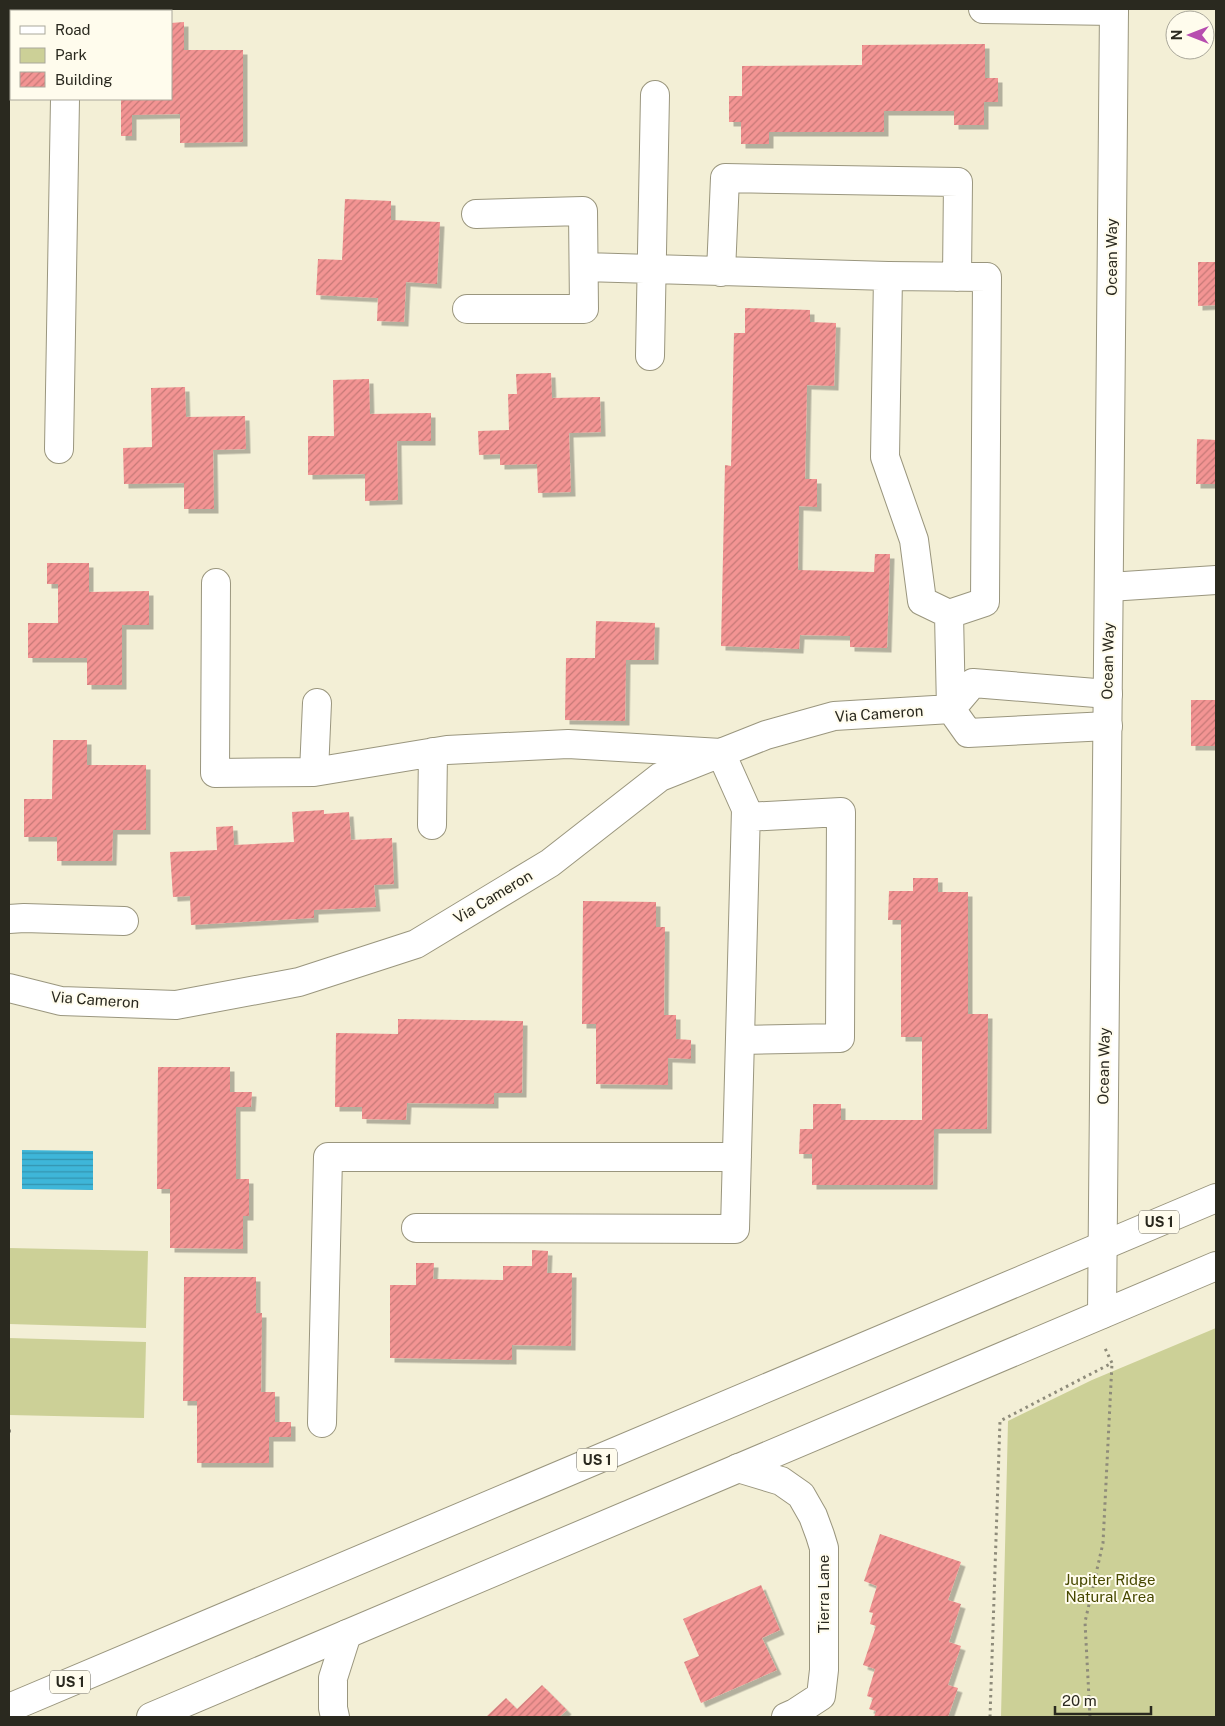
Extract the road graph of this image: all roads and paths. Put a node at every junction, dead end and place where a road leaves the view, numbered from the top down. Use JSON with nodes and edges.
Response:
{"nodes":[{"id":1,"x":983,"y":9,"type":"edge"},
{"id":2,"x":1114,"y":10,"type":"edge"},
{"id":3,"x":655,"y":95,"type":"dead end"},
{"id":4,"x":65,"y":100,"type":"edge"},
{"id":5,"x":476,"y":214,"type":"dead end"},
{"id":6,"x":584,"y":267,"type":"junction"},
{"id":7,"x":653,"y":270,"type":"junction"},
{"id":8,"x":720,"y":272,"type":"junction"},
{"id":9,"x":888,"y":276,"type":"junction"},
{"id":10,"x":957,"y":277,"type":"junction"},
{"id":11,"x":467,"y":309,"type":"dead end"},
{"id":12,"x":650,"y":356,"type":"dead end"},
{"id":13,"x":58,"y":449,"type":"dead end"},
{"id":14,"x":1216,"y":580,"type":"edge"},
{"id":15,"x":216,"y":583,"type":"dead end"},
{"id":16,"x":1109,"y":587,"type":"junction"},
{"id":17,"x":949,"y":614,"type":"junction"},
{"id":18,"x":1108,"y":694,"type":"junction"},
{"id":19,"x":317,"y":703,"type":"dead end"},
{"id":20,"x":951,"y":709,"type":"junction"},
{"id":21,"x":1108,"y":726,"type":"junction"},
{"id":22,"x":433,"y":752,"type":"junction"},
{"id":23,"x":721,"y":753,"type":"junction"},
{"id":24,"x":314,"y":772,"type":"junction"},
{"id":25,"x":746,"y":817,"type":"junction"},
{"id":26,"x":432,"y":825,"type":"dead end"},
{"id":27,"x":9,"y":919,"type":"edge"},
{"id":28,"x":124,"y":921,"type":"dead end"},
{"id":29,"x":9,"y":988,"type":"edge"},
{"id":30,"x":740,"y":1040,"type":"junction"},
{"id":31,"x":737,"y":1156,"type":"junction"},
{"id":32,"x":1216,"y":1198,"type":"edge"},
{"id":33,"x":416,"y":1228,"type":"dead end"},
{"id":34,"x":1102,"y":1246,"type":"junction"},
{"id":35,"x":1216,"y":1266,"type":"edge"},
{"id":36,"x":1102,"y":1314,"type":"junction"},
{"id":37,"x":1102,"y":1344,"type":"dead end"},
{"id":38,"x":1112,"y":1363,"type":"junction"},
{"id":39,"x":322,"y":1423,"type":"dead end"},
{"id":40,"x":738,"y":1468,"type":"junction"},
{"id":41,"x":347,"y":1634,"type":"junction"},
{"id":42,"x":9,"y":1708,"type":"edge"},
{"id":43,"x":151,"y":1717,"type":"edge"},
{"id":44,"x":335,"y":1717,"type":"edge"},
{"id":45,"x":786,"y":1717,"type":"edge"},
{"id":46,"x":990,"y":1717,"type":"edge"},
{"id":47,"x":1090,"y":1717,"type":"edge"}],
"edges":[{"from":1,"to":2,"type":"street"},
{"from":2,"to":16,"type":"street","name":"Ocean Way"},
{"from":3,"to":7,"type":"street"},
{"from":4,"to":13,"type":"street"},
{"from":5,"to":6,"type":"street"},
{"from":6,"to":7,"type":"street"},
{"from":6,"to":11,"type":"street"},
{"from":7,"to":8,"type":"street"},
{"from":7,"to":12,"type":"street"},
{"from":8,"to":9,"type":"street"},
{"from":8,"to":10,"type":"street"},
{"from":9,"to":10,"type":"street"},
{"from":9,"to":17,"type":"street"},
{"from":10,"to":17,"type":"street"},
{"from":14,"to":16,"type":"street"},
{"from":15,"to":24,"type":"street"},
{"from":16,"to":18,"type":"street","name":"Ocean Way"},
{"from":17,"to":20,"type":"street"},
{"from":18,"to":20,"type":"street"},
{"from":18,"to":21,"type":"street","name":"Ocean Way"},
{"from":19,"to":24,"type":"street"},
{"from":20,"to":21,"type":"street"},
{"from":20,"to":23,"type":"street","name":"Via Cameron"},
{"from":21,"to":34,"type":"street","name":"Ocean Way"},
{"from":22,"to":23,"type":"street"},
{"from":22,"to":24,"type":"street"},
{"from":22,"to":26,"type":"street"},
{"from":23,"to":25,"type":"street"},
{"from":23,"to":29,"type":"street","name":"Via Cameron"},
{"from":25,"to":30,"type":"street"},
{"from":25,"to":30,"type":"street"},
{"from":27,"to":28,"type":"street"},
{"from":30,"to":31,"type":"street"},
{"from":31,"to":33,"type":"street"},
{"from":31,"to":39,"type":"street"},
{"from":32,"to":34,"type":"street","number":"US 1"},
{"from":34,"to":36,"type":"street","name":"Ocean Way"},
{"from":34,"to":42,"type":"street","number":"US 1"},
{"from":35,"to":36,"type":"street"},
{"from":36,"to":40,"type":"street"},
{"from":37,"to":38,"type":"path"},
{"from":38,"to":46,"type":"path"},
{"from":38,"to":47,"type":"path"},
{"from":40,"to":41,"type":"street"},
{"from":40,"to":45,"type":"street","name":"Tierra Lane"},
{"from":41,"to":43,"type":"street"},
{"from":41,"to":44,"type":"street"}]}
